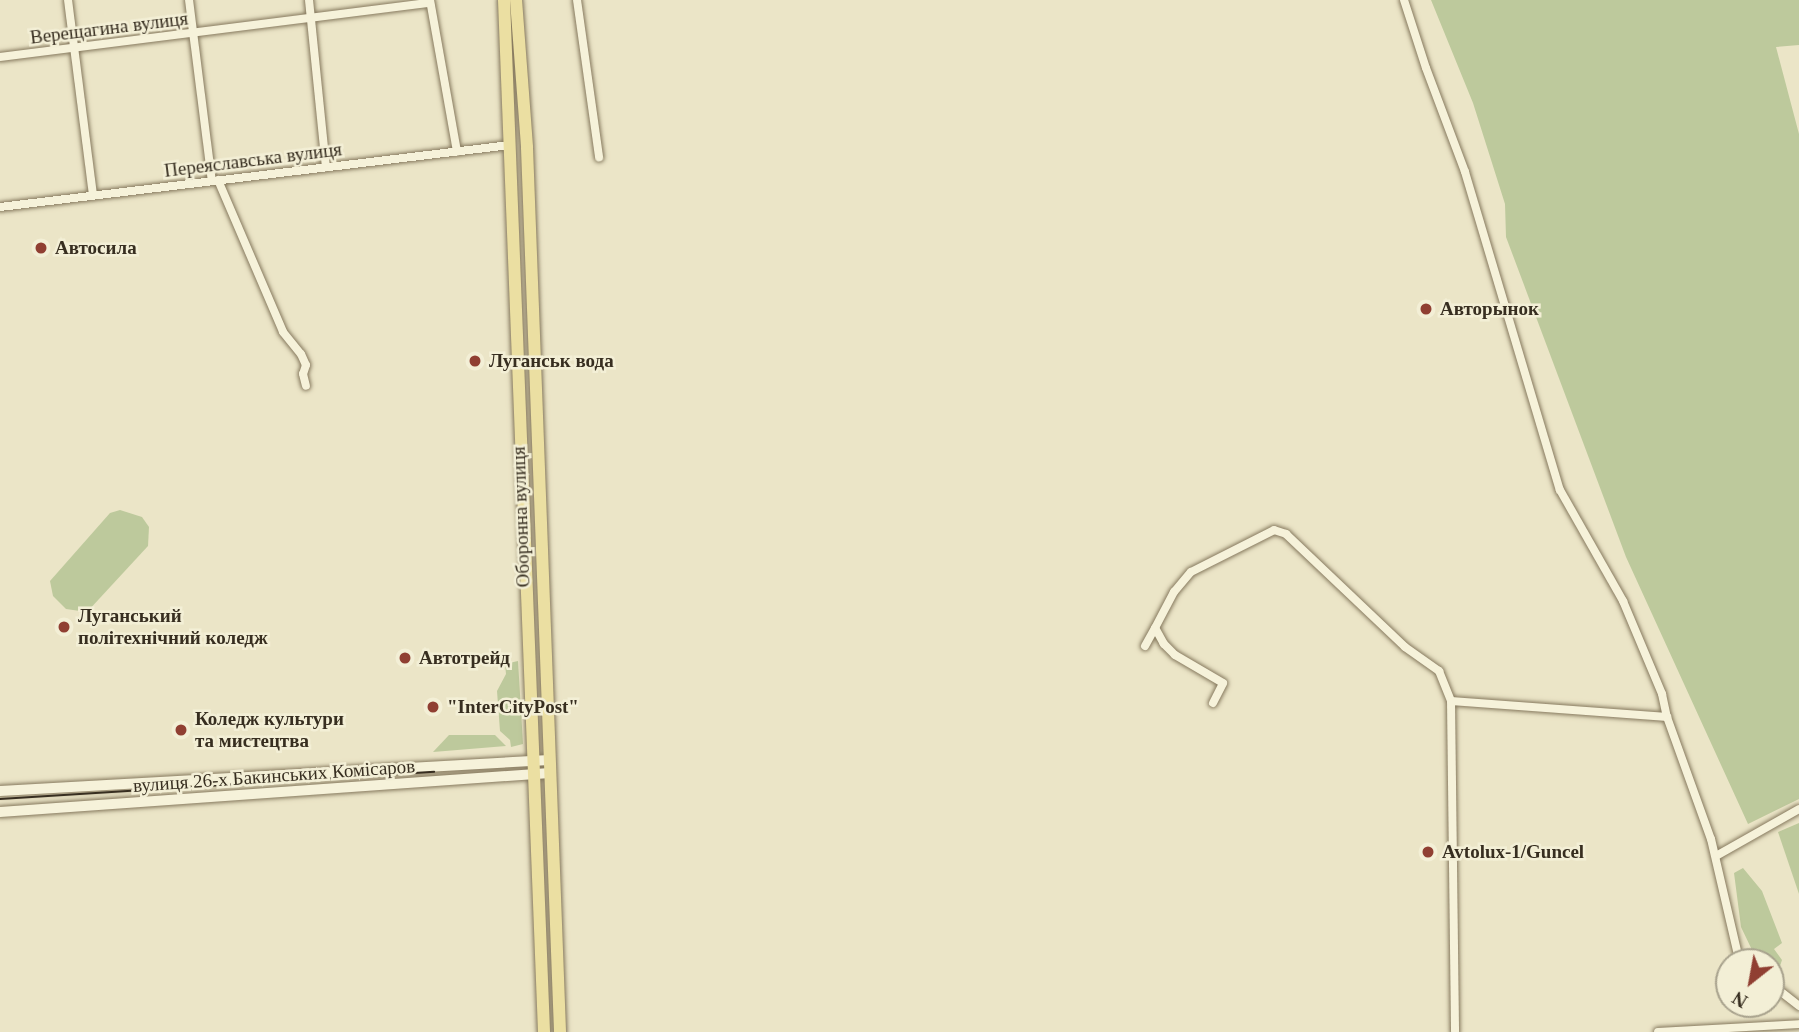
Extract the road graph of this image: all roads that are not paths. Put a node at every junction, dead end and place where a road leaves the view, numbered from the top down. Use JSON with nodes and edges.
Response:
{"nodes":[{"id":1,"x":68,"y":0,"type":"edge"},
{"id":2,"x":189,"y":0,"type":"edge"},
{"id":3,"x":309,"y":0,"type":"edge"},
{"id":4,"x":504,"y":0,"type":"edge"},
{"id":5,"x":516,"y":0,"type":"edge"},
{"id":6,"x":577,"y":0,"type":"edge"},
{"id":7,"x":1404,"y":0,"type":"edge"},
{"id":8,"x":430,"y":1,"type":"edge"},
{"id":9,"x":311,"y":18,"type":"junction"},
{"id":10,"x":193,"y":33,"type":"junction"},
{"id":11,"x":75,"y":48,"type":"junction"},
{"id":12,"x":0,"y":57,"type":"edge"},
{"id":13,"x":510,"y":145,"type":"junction"},
{"id":14,"x":457,"y":152,"type":"junction"},
{"id":15,"x":599,"y":157,"type":"dead end"},
{"id":16,"x":326,"y":167,"type":"junction"},
{"id":17,"x":215,"y":180,"type":"junction"},
{"id":18,"x":93,"y":194,"type":"junction"},
{"id":19,"x":0,"y":207,"type":"edge"},
{"id":20,"x":306,"y":386,"type":"dead end"},
{"id":21,"x":1155,"y":628,"type":"junction"},
{"id":22,"x":1145,"y":646,"type":"dead end"},
{"id":23,"x":1451,"y":701,"type":"junction"},
{"id":24,"x":1213,"y":703,"type":"dead end"},
{"id":25,"x":1667,"y":717,"type":"junction"},
{"id":26,"x":424,"y":765,"type":"junction"},
{"id":27,"x":550,"y":766,"type":"junction"},
{"id":28,"x":535,"y":767,"type":"junction"},
{"id":29,"x":425,"y":784,"type":"junction"},
{"id":30,"x":0,"y":791,"type":"edge"},
{"id":31,"x":1799,"y":808,"type":"edge"},
{"id":32,"x":0,"y":812,"type":"edge"},
{"id":33,"x":1716,"y":856,"type":"junction"},
{"id":34,"x":1736,"y":948,"type":"edge"},
{"id":35,"x":1785,"y":995,"type":"edge"},
{"id":36,"x":1799,"y":1006,"type":"edge"},
{"id":37,"x":1799,"y":1024,"type":"edge"},
{"id":38,"x":544,"y":1032,"type":"edge"},
{"id":39,"x":560,"y":1032,"type":"edge"},
{"id":40,"x":1455,"y":1032,"type":"edge"},
{"id":41,"x":1658,"y":1032,"type":"edge"}],
"edges":[{"from":1,"to":11,"type":"street"},
{"from":2,"to":10,"type":"street"},
{"from":3,"to":9,"type":"street"},
{"from":4,"to":13,"type":"main road","name":"Оборонна вулиця"},
{"from":5,"to":27,"type":"main road","name":"Оборонна вулиця"},
{"from":6,"to":15,"type":"street"},
{"from":7,"to":25,"type":"street"},
{"from":8,"to":9,"type":"street","name":"Верещагина вулиця"},
{"from":8,"to":14,"type":"street"},
{"from":9,"to":10,"type":"street","name":"Верещагина вулиця"},
{"from":9,"to":16,"type":"street"},
{"from":10,"to":11,"type":"street","name":"Верещагина вулиця"},
{"from":10,"to":17,"type":"street"},
{"from":11,"to":12,"type":"street","name":"Верещагина вулиця"},
{"from":11,"to":18,"type":"street"},
{"from":13,"to":14,"type":"street","name":"Переяславська вулиця"},
{"from":13,"to":28,"type":"main road","name":"Оборонна вулиця"},
{"from":14,"to":16,"type":"street","name":"Переяславська вулиця"},
{"from":16,"to":17,"type":"street","name":"Переяславська вулиця"},
{"from":17,"to":18,"type":"street","name":"Переяславська вулиця"},
{"from":17,"to":20,"type":"street"},
{"from":18,"to":19,"type":"street","name":"Переяславська вулиця"},
{"from":21,"to":22,"type":"street"},
{"from":21,"to":23,"type":"street"},
{"from":21,"to":24,"type":"street"},
{"from":23,"to":25,"type":"street"},
{"from":23,"to":40,"type":"street"},
{"from":25,"to":33,"type":"street"},
{"from":26,"to":28,"type":"street","name":"вулиця 26-х Бакинських Комісаров"},
{"from":26,"to":29,"type":"street"},
{"from":26,"to":30,"type":"street","name":"вулиця 26-х Бакинських Комісаров"},
{"from":27,"to":28,"type":"street","name":"вулиця 26-х Бакинських Комісаров"},
{"from":27,"to":39,"type":"main road","name":"Оборонна вулиця"},
{"from":28,"to":29,"type":"street","name":"вулиця 26-х Бакинських Комісаров"},
{"from":28,"to":38,"type":"main road","name":"Оборонна вулиця"},
{"from":29,"to":32,"type":"street","name":"вулиця 26-х Бакинських Комісаров"},
{"from":31,"to":33,"type":"street"},
{"from":33,"to":34,"type":"street"},
{"from":35,"to":36,"type":"street"},
{"from":37,"to":41,"type":"street"}]}
